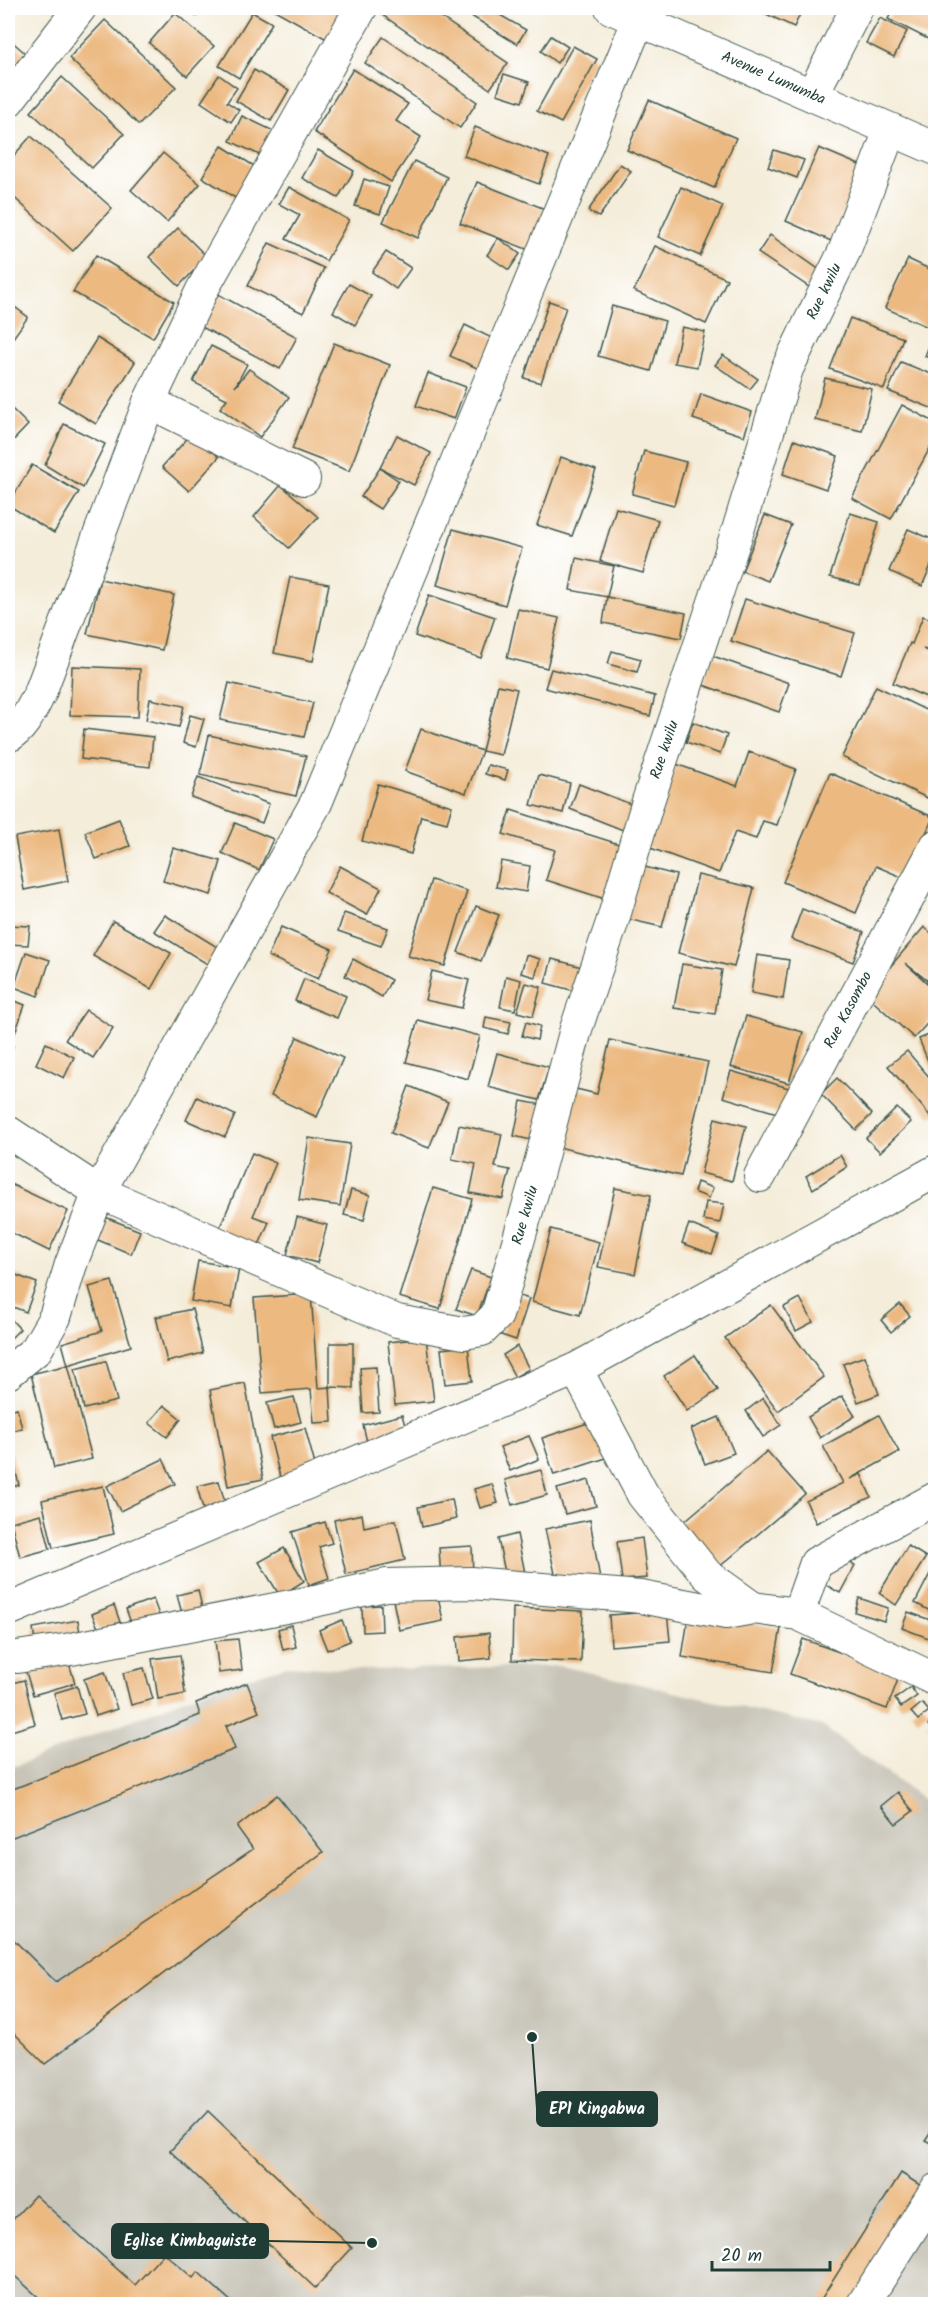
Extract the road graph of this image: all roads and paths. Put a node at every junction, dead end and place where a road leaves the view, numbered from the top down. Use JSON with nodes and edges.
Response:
{"nodes":[{"id":1,"x":80,"y":8,"type":"edge"},
{"id":2,"x":361,"y":8,"type":"edge"},
{"id":3,"x":857,"y":8,"type":"edge"},
{"id":4,"x":624,"y":14,"type":"edge"},
{"id":5,"x":812,"y":95,"type":"junction"},
{"id":6,"x":8,"y":100,"type":"edge"},
{"id":7,"x":890,"y":130,"type":"junction"},
{"id":8,"x":936,"y":149,"type":"edge"},
{"id":9,"x":149,"y":402,"type":"junction"},
{"id":10,"x":304,"y":479,"type":"dead end"},
{"id":11,"x":8,"y":736,"type":"edge"},
{"id":12,"x":936,"y":846,"type":"edge"},
{"id":13,"x":8,"y":1132,"type":"edge"},
{"id":14,"x":936,"y":1170,"type":"edge"},
{"id":15,"x":760,"y":1176,"type":"dead end"},
{"id":16,"x":99,"y":1192,"type":"junction"},
{"id":17,"x":576,"y":1369,"type":"junction"},
{"id":18,"x":8,"y":1373,"type":"edge"},
{"id":19,"x":936,"y":1498,"type":"edge"},
{"id":20,"x":753,"y":1608,"type":"junction"},
{"id":21,"x":8,"y":1610,"type":"edge"},
{"id":22,"x":798,"y":1614,"type":"junction"},
{"id":23,"x":17,"y":1657,"type":"dead end"},
{"id":24,"x":936,"y":1680,"type":"edge"},
{"id":25,"x":936,"y":2190,"type":"edge"},
{"id":26,"x":863,"y":2304,"type":"edge"}],
"edges":[{"from":1,"to":6,"type":"street"},
{"from":2,"to":9,"type":"street"},
{"from":3,"to":5,"type":"street"},
{"from":4,"to":5,"type":"street","name":"Avenue Lumumba"},
{"from":4,"to":16,"type":"street"},
{"from":5,"to":7,"type":"street","name":"Avenue Lumumba"},
{"from":7,"to":8,"type":"street","name":"Avenue Lumumba"},
{"from":7,"to":16,"type":"street","name":"Rue kwilu"},
{"from":9,"to":10,"type":"street"},
{"from":9,"to":11,"type":"street"},
{"from":12,"to":15,"type":"street","name":"Rue Kasombo"},
{"from":13,"to":16,"type":"street","name":"Rue kwilu"},
{"from":14,"to":17,"type":"street"},
{"from":16,"to":18,"type":"street"},
{"from":17,"to":20,"type":"street"},
{"from":17,"to":21,"type":"street"},
{"from":19,"to":22,"type":"street"},
{"from":20,"to":22,"type":"street"},
{"from":20,"to":23,"type":"street"},
{"from":22,"to":24,"type":"street"},
{"from":25,"to":26,"type":"street"}]}
